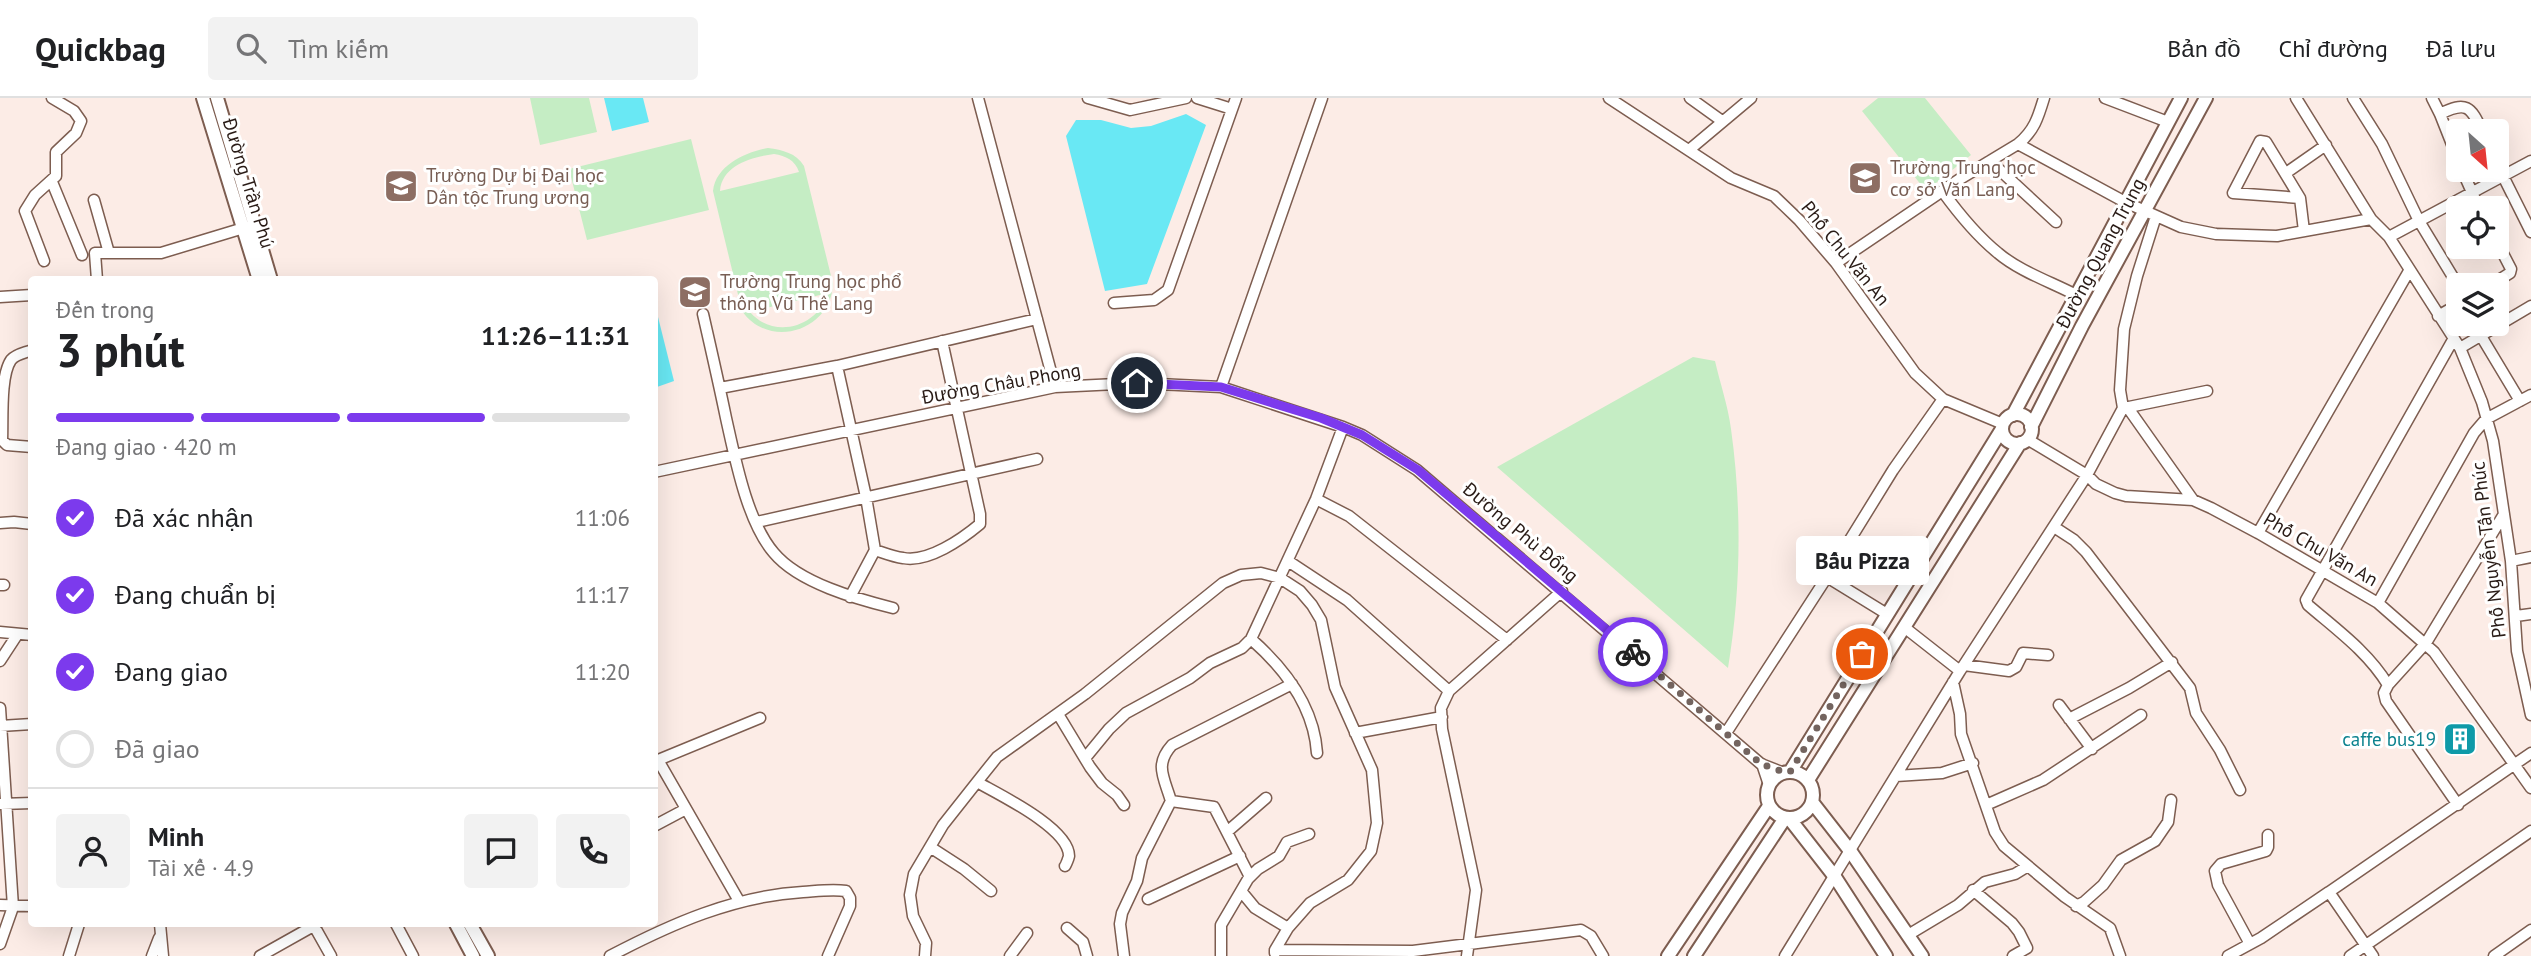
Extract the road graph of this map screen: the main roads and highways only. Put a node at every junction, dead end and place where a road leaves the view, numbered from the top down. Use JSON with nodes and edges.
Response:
{"nodes":[{"id":1,"x":203,"y":98,"type":"edge"},
{"id":2,"x":217,"y":98,"type":"edge"},
{"id":3,"x":2181,"y":98,"type":"edge"},
{"id":4,"x":2206,"y":98,"type":"edge"},
{"id":5,"x":249,"y":227,"type":"junction"},
{"id":6,"x":258,"y":276,"type":"edge"},
{"id":7,"x":269,"y":276,"type":"edge"},
{"id":8,"x":2006,"y":423,"type":"junction"},
{"id":9,"x":2026,"y":436,"type":"junction"},
{"id":10,"x":1787,"y":772,"type":"junction"},
{"id":11,"x":1808,"y":780,"type":"junction"},
{"id":12,"x":1812,"y":803,"type":"junction"},
{"id":13,"x":1769,"y":806,"type":"junction"},
{"id":14,"x":1787,"y":818,"type":"junction"},
{"id":15,"x":458,"y":927,"type":"edge"},
{"id":16,"x":472,"y":927,"type":"edge"},
{"id":17,"x":473,"y":956,"type":"edge"},
{"id":18,"x":488,"y":956,"type":"edge"},
{"id":19,"x":1668,"y":956,"type":"edge"},
{"id":20,"x":1694,"y":956,"type":"edge"},
{"id":21,"x":1886,"y":956,"type":"edge"},
{"id":22,"x":1922,"y":956,"type":"edge"}],
"edges":[{"from":1,"to":5,"type":"main road","name":"Đường Trần Phú"},
{"from":2,"to":5,"type":"main road","name":"Đường Trần Phú"},
{"from":3,"to":8,"type":"main road","name":"Đường Quang Trung"},
{"from":4,"to":9,"type":"main road","name":"Đường Quang Trung"},
{"from":5,"to":6,"type":"main road","name":"Đường Trần Phú"},
{"from":5,"to":7,"type":"main road","name":"Đường Trần Phú"},
{"from":8,"to":9,"type":"main road"},
{"from":8,"to":9,"type":"main road"},
{"from":8,"to":10,"type":"main road","name":"Đường Quang Trung"},
{"from":9,"to":11,"type":"main road","name":"Đường Quang Trung"},
{"from":10,"to":11,"type":"main road"},
{"from":10,"to":13,"type":"main road"},
{"from":11,"to":12,"type":"main road"},
{"from":12,"to":14,"type":"main road"},
{"from":12,"to":22,"type":"main road"},
{"from":13,"to":14,"type":"main road"},
{"from":13,"to":19,"type":"main road"},
{"from":14,"to":20,"type":"main road"},
{"from":14,"to":21,"type":"main road"},
{"from":15,"to":17,"type":"main road"},
{"from":16,"to":18,"type":"main road"}]}
